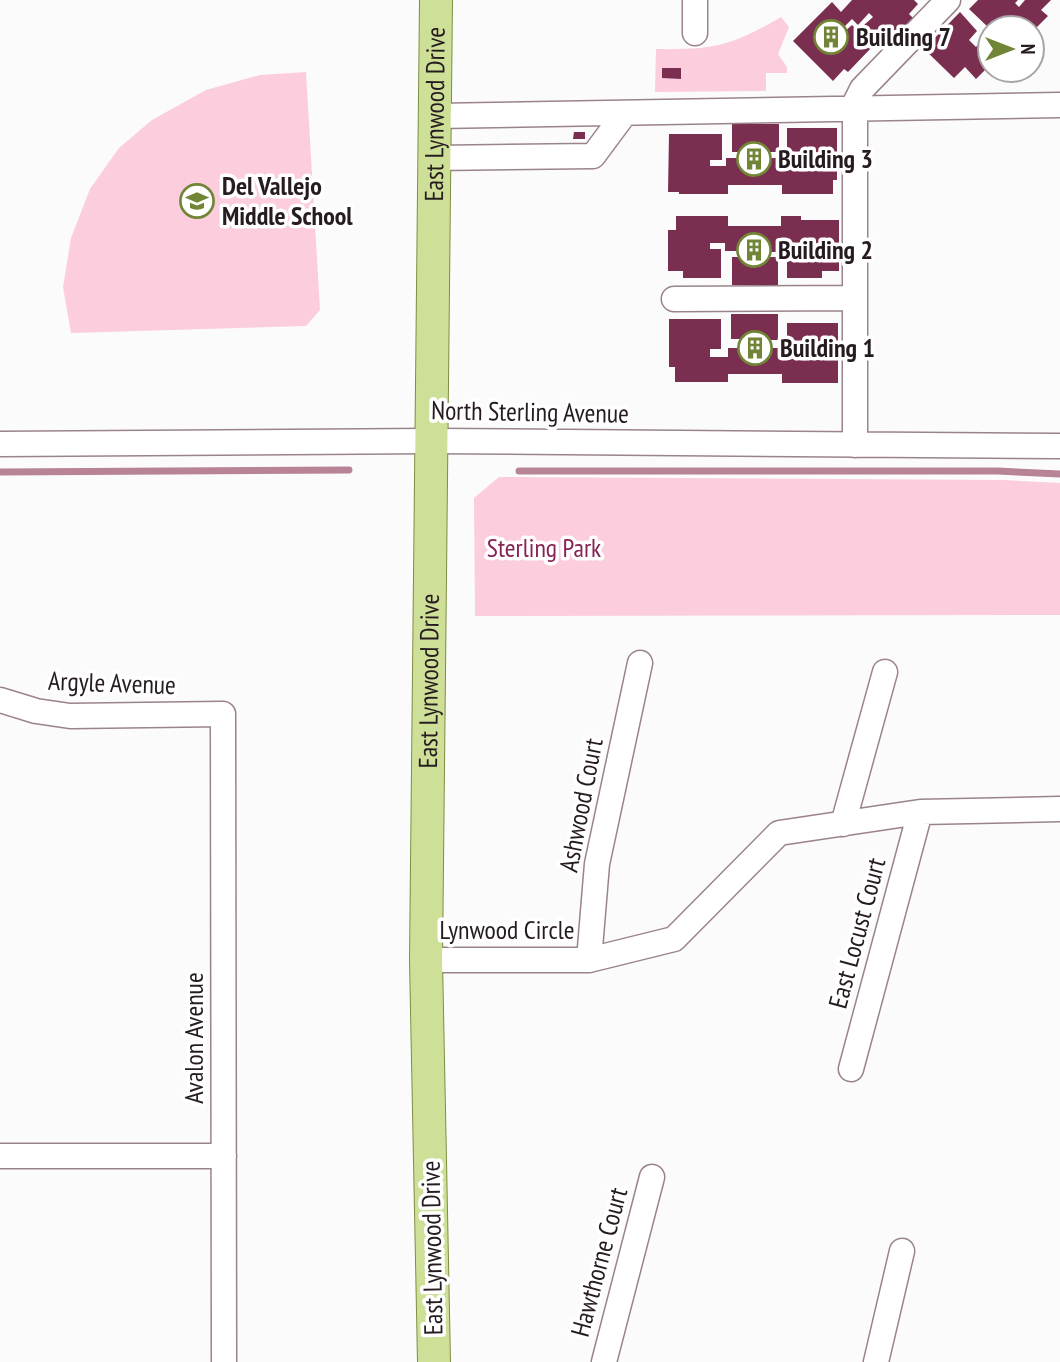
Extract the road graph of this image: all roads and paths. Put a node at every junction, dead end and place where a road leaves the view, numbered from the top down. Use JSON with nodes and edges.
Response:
{"nodes":[{"id":1,"x":436,"y":0,"type":"edge"},
{"id":2,"x":695,"y":0,"type":"edge"},
{"id":3,"x":948,"y":0,"type":"edge"},
{"id":4,"x":695,"y":33,"type":"dead end"},
{"id":5,"x":1056,"y":102,"type":"edge"},
{"id":6,"x":855,"y":109,"type":"junction"},
{"id":7,"x":625,"y":113,"type":"junction"},
{"id":8,"x":436,"y":116,"type":"junction"},
{"id":9,"x":435,"y":158,"type":"junction"},
{"id":10,"x":854,"y":298,"type":"junction"},
{"id":11,"x":674,"y":299,"type":"dead end"},
{"id":12,"x":432,"y":441,"type":"junction"},
{"id":13,"x":0,"y":444,"type":"edge"},
{"id":14,"x":855,"y":445,"type":"junction"},
{"id":15,"x":1060,"y":446,"type":"edge"},
{"id":16,"x":640,"y":663,"type":"dead end"},
{"id":17,"x":885,"y":671,"type":"dead end"},
{"id":18,"x":0,"y":700,"type":"edge"},
{"id":19,"x":223,"y":714,"type":"joint"},
{"id":20,"x":1060,"y":809,"type":"edge"},
{"id":21,"x":920,"y":812,"type":"junction"},
{"id":22,"x":843,"y":824,"type":"junction"},
{"id":23,"x":426,"y":960,"type":"junction"},
{"id":24,"x":589,"y":960,"type":"junction"},
{"id":25,"x":851,"y":1069,"type":"dead end"},
{"id":26,"x":0,"y":1156,"type":"edge"},
{"id":27,"x":224,"y":1156,"type":"junction"},
{"id":28,"x":652,"y":1177,"type":"dead end"},
{"id":29,"x":902,"y":1251,"type":"dead end"},
{"id":30,"x":224,"y":1362,"type":"edge"},
{"id":31,"x":434,"y":1362,"type":"edge"},
{"id":32,"x":604,"y":1362,"type":"edge"},
{"id":33,"x":876,"y":1362,"type":"edge"}],
"edges":[{"from":1,"to":8,"type":"main road","name":"East Lynwood Drive"},
{"from":2,"to":4,"type":"street"},
{"from":3,"to":6,"type":"street"},
{"from":5,"to":6,"type":"street"},
{"from":6,"to":7,"type":"street"},
{"from":6,"to":10,"type":"street"},
{"from":7,"to":8,"type":"street"},
{"from":7,"to":9,"type":"street"},
{"from":8,"to":9,"type":"main road","name":"East Lynwood Drive"},
{"from":9,"to":12,"type":"main road","name":"East Lynwood Drive"},
{"from":10,"to":11,"type":"street"},
{"from":10,"to":14,"type":"street"},
{"from":12,"to":13,"type":"street","name":"North Sterling Avenue"},
{"from":12,"to":14,"type":"street","name":"North Sterling Avenue"},
{"from":12,"to":23,"type":"main road","name":"East Lynwood Drive"},
{"from":14,"to":15,"type":"street","name":"North Sterling Avenue"},
{"from":16,"to":24,"type":"street","name":"Ashwood Court"},
{"from":17,"to":22,"type":"street"},
{"from":18,"to":19,"type":"street","name":"Argyle Avenue"},
{"from":19,"to":27,"type":"street","name":"Avalon Avenue"},
{"from":20,"to":21,"type":"street","name":"Lynwood Circle"},
{"from":21,"to":22,"type":"street","name":"Lynwood Circle"},
{"from":21,"to":25,"type":"street","name":"East Locust Court"},
{"from":22,"to":24,"type":"street","name":"Lynwood Circle"},
{"from":23,"to":24,"type":"street","name":"Lynwood Circle"},
{"from":23,"to":31,"type":"main road","name":"East Lynwood Drive"},
{"from":26,"to":27,"type":"street"},
{"from":27,"to":30,"type":"street","name":"Avalon Avenue"},
{"from":28,"to":32,"type":"street","name":"Hawthorne Court"},
{"from":29,"to":33,"type":"street"}]}
